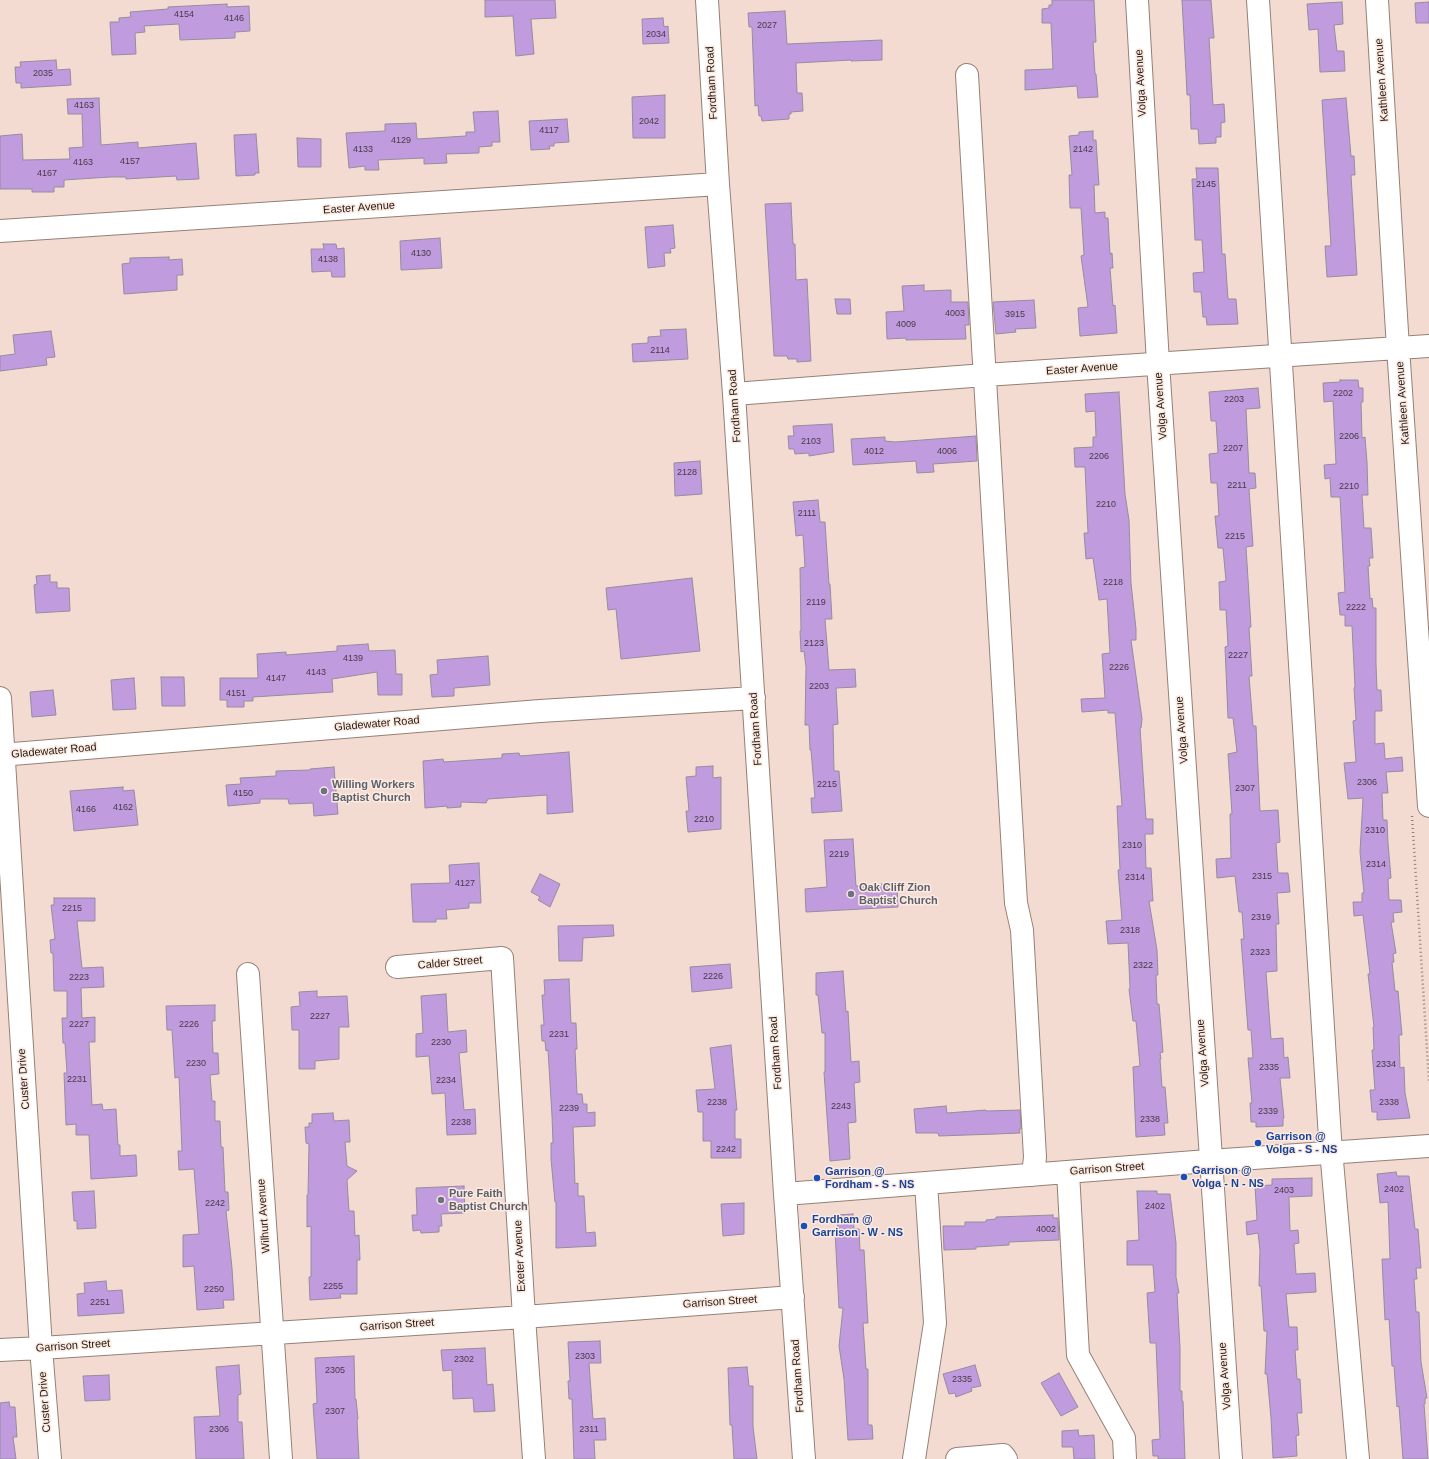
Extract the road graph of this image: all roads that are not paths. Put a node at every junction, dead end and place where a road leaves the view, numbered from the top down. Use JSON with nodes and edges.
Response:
{"nodes":[{"id":1,"x":707,"y":0,"type":"edge"},
{"id":2,"x":1136,"y":0,"type":"edge"},
{"id":3,"x":1258,"y":0,"type":"edge"},
{"id":4,"x":1377,"y":0,"type":"edge"},
{"id":5,"x":968,"y":75,"type":"dead end"},
{"id":6,"x":718,"y":184,"type":"junction"},
{"id":7,"x":0,"y":231,"type":"edge"},
{"id":8,"x":1429,"y":346,"type":"edge"},
{"id":9,"x":1399,"y":348,"type":"junction"},
{"id":10,"x":1281,"y":357,"type":"junction"},
{"id":11,"x":1158,"y":363,"type":"junction"},
{"id":12,"x":985,"y":375,"type":"junction"},
{"id":13,"x":734,"y":394,"type":"junction"},
{"id":14,"x":0,"y":698,"type":"edge"},
{"id":15,"x":754,"y":698,"type":"junction"},
{"id":16,"x":2,"y":755,"type":"edge"},
{"id":17,"x":1420,"y":809,"type":"edge"},
{"id":18,"x":502,"y":958,"type":"joint"},
{"id":19,"x":397,"y":967,"type":"dead end"},
{"id":20,"x":248,"y":974,"type":"dead end"},
{"id":21,"x":1429,"y":1146,"type":"edge"},
{"id":22,"x":1331,"y":1153,"type":"junction"},
{"id":23,"x":1211,"y":1161,"type":"junction"},
{"id":24,"x":1068,"y":1172,"type":"junction"},
{"id":25,"x":1033,"y":1175,"type":"junction"},
{"id":26,"x":926,"y":1183,"type":"junction"},
{"id":27,"x":785,"y":1194,"type":"junction"},
{"id":28,"x":793,"y":1296,"type":"junction"},
{"id":29,"x":524,"y":1317,"type":"junction"},
{"id":30,"x":272,"y":1333,"type":"junction"},
{"id":31,"x":41,"y":1348,"type":"junction"},
{"id":32,"x":0,"y":1350,"type":"edge"},
{"id":33,"x":50,"y":1459,"type":"edge"},
{"id":34,"x":281,"y":1459,"type":"edge"},
{"id":35,"x":534,"y":1459,"type":"edge"},
{"id":36,"x":804,"y":1459,"type":"edge"},
{"id":37,"x":914,"y":1459,"type":"edge"},
{"id":38,"x":957,"y":1459,"type":"edge"},
{"id":39,"x":1006,"y":1459,"type":"edge"},
{"id":40,"x":1125,"y":1459,"type":"edge"},
{"id":41,"x":1231,"y":1459,"type":"edge"},
{"id":42,"x":1358,"y":1459,"type":"edge"}],
"edges":[{"from":1,"to":6,"type":"street","name":"Fordham Road"},
{"from":2,"to":11,"type":"street","name":"Volga Avenue"},
{"from":3,"to":10,"type":"street"},
{"from":4,"to":9,"type":"street","name":"Kathleen Avenue"},
{"from":5,"to":12,"type":"street"},
{"from":6,"to":7,"type":"street","name":"Easter Avenue"},
{"from":6,"to":13,"type":"street","name":"Fordham Road"},
{"from":8,"to":9,"type":"street","name":"Easter Avenue"},
{"from":9,"to":10,"type":"street","name":"Easter Avenue"},
{"from":9,"to":17,"type":"street","name":"Kathleen Avenue"},
{"from":10,"to":11,"type":"street","name":"Easter Avenue"},
{"from":10,"to":22,"type":"street"},
{"from":11,"to":12,"type":"street","name":"Easter Avenue"},
{"from":11,"to":23,"type":"street","name":"Volga Avenue"},
{"from":12,"to":13,"type":"street","name":"Easter Avenue"},
{"from":12,"to":25,"type":"street"},
{"from":13,"to":15,"type":"street","name":"Fordham Road"},
{"from":14,"to":16,"type":"street","name":"Custer Drive"},
{"from":15,"to":16,"type":"street","name":"Gladewater Road"},
{"from":15,"to":27,"type":"street","name":"Fordham Road"},
{"from":16,"to":31,"type":"street","name":"Custer Drive"},
{"from":18,"to":19,"type":"street","name":"Calder Street"},
{"from":18,"to":29,"type":"street","name":"Exeter Avenue"},
{"from":20,"to":30,"type":"street","name":"Wilhurt Avenue"},
{"from":21,"to":22,"type":"street","name":"Garrison Street"},
{"from":22,"to":23,"type":"street","name":"Garrison Street"},
{"from":22,"to":42,"type":"street"},
{"from":23,"to":24,"type":"street","name":"Garrison Street"},
{"from":23,"to":41,"type":"street","name":"Volga Avenue"},
{"from":24,"to":25,"type":"street","name":"Garrison Street"},
{"from":24,"to":40,"type":"street"},
{"from":25,"to":26,"type":"street","name":"Garrison Street"},
{"from":26,"to":27,"type":"street","name":"Garrison Street"},
{"from":26,"to":37,"type":"street"},
{"from":27,"to":28,"type":"street","name":"Fordham Road"},
{"from":28,"to":29,"type":"street","name":"Garrison Street"},
{"from":28,"to":36,"type":"street","name":"Fordham Road"},
{"from":29,"to":30,"type":"street","name":"Garrison Street"},
{"from":29,"to":35,"type":"street","name":"Exeter Avenue"},
{"from":30,"to":31,"type":"street","name":"Garrison Street"},
{"from":30,"to":34,"type":"street","name":"Wilhurt Avenue"},
{"from":31,"to":32,"type":"street","name":"Garrison Street"},
{"from":31,"to":33,"type":"street","name":"Custer Drive"},
{"from":38,"to":39,"type":"street"}]}
